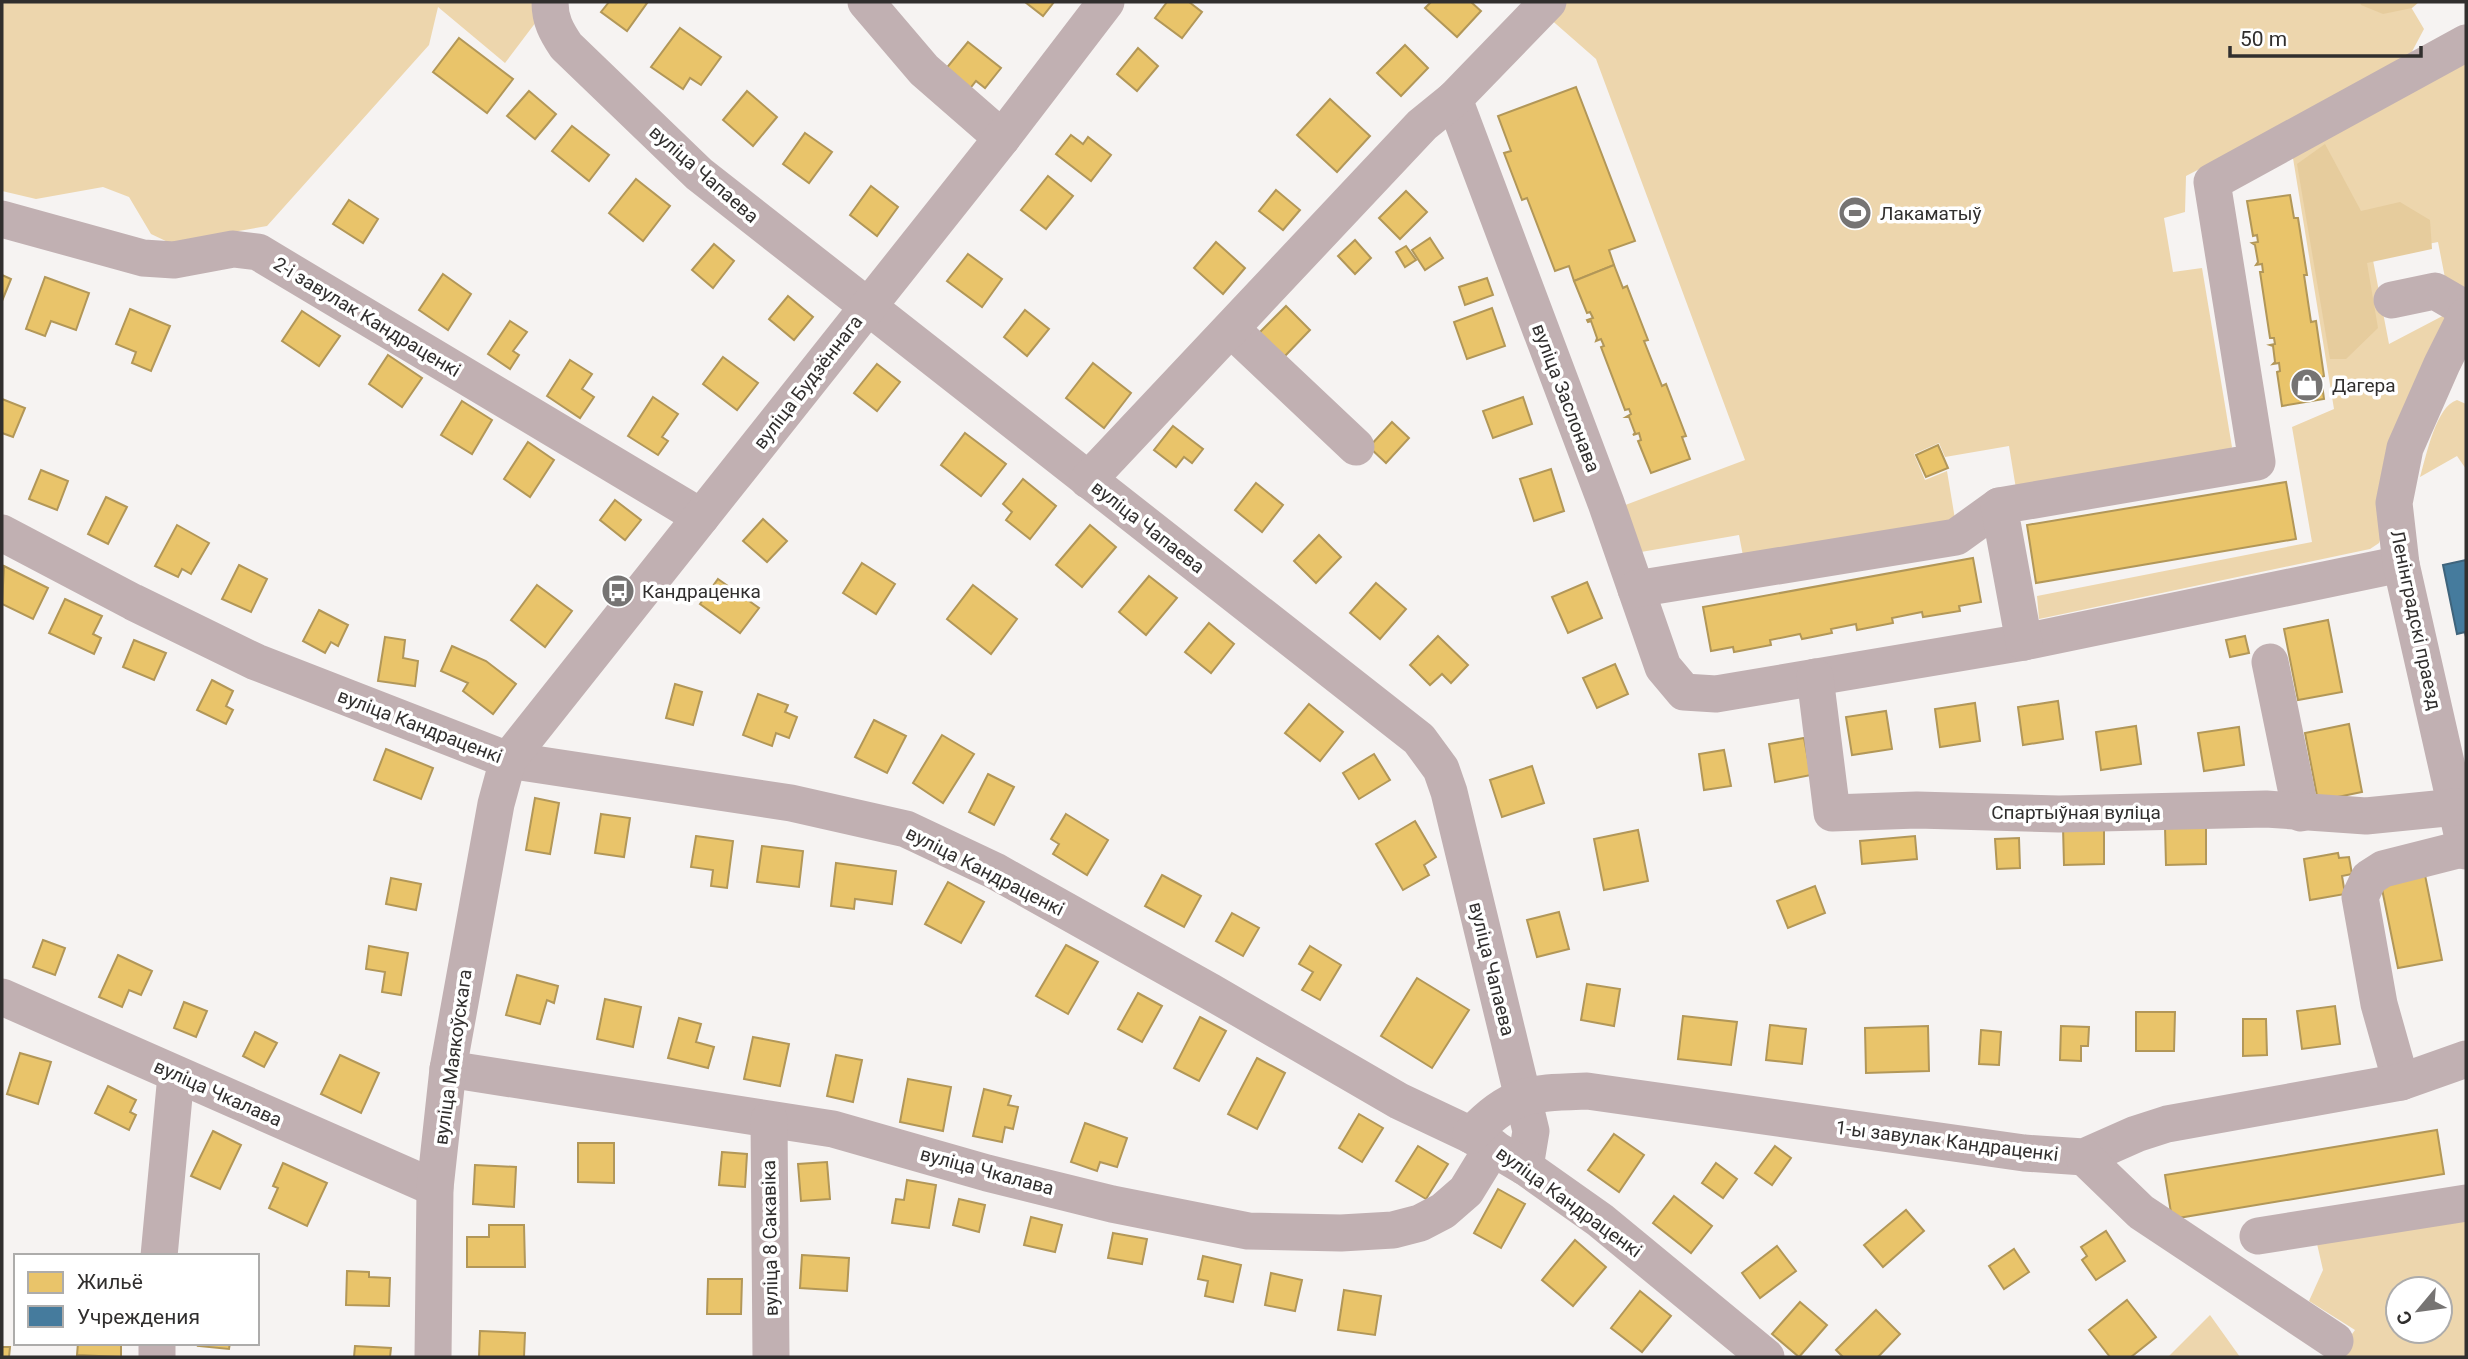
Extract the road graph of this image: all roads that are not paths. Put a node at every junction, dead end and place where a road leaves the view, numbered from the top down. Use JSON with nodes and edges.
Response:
{"nodes":[{"id":1,"x":866,"y":2,"type":"edge"},
{"id":2,"x":1106,"y":2,"type":"edge"},
{"id":3,"x":1548,"y":2,"type":"edge"},
{"id":4,"x":550,"y":9,"type":"edge"},
{"id":5,"x":2466,"y":43,"type":"edge"},
{"id":6,"x":1454,"y":99,"type":"junction"},
{"id":7,"x":1002,"y":138,"type":"junction"},
{"id":8,"x":2,"y":219,"type":"edge"},
{"id":9,"x":2392,"y":300,"type":"dead end"},
{"id":10,"x":868,"y":307,"type":"junction"},
{"id":11,"x":2466,"y":309,"type":"edge"},
{"id":12,"x":2466,"y":316,"type":"edge"},
{"id":13,"x":1231,"y":329,"type":"junction"},
{"id":14,"x":2454,"y":372,"type":"edge"},
{"id":15,"x":1356,"y":447,"type":"dead end"},
{"id":16,"x":1088,"y":480,"type":"junction"},
{"id":17,"x":1999,"y":506,"type":"junction"},
{"id":18,"x":701,"y":517,"type":"junction"},
{"id":19,"x":2,"y":533,"type":"edge"},
{"id":20,"x":2401,"y":564,"type":"junction"},
{"id":21,"x":1636,"y":589,"type":"junction"},
{"id":22,"x":2024,"y":642,"type":"junction"},
{"id":23,"x":2270,"y":662,"type":"dead end"},
{"id":24,"x":1815,"y":677,"type":"junction"},
{"id":25,"x":508,"y":760,"type":"junction"},
{"id":26,"x":2456,"y":807,"type":"junction"},
{"id":27,"x":2301,"y":813,"type":"junction"},
{"id":28,"x":2466,"y":850,"type":"edge"},
{"id":29,"x":6,"y":1008,"type":"edge"},
{"id":30,"x":2466,"y":1059,"type":"edge"},
{"id":31,"x":448,"y":1069,"type":"junction"},
{"id":32,"x":176,"y":1074,"type":"junction"},
{"id":33,"x":2401,"y":1082,"type":"junction"},
{"id":34,"x":1523,"y":1096,"type":"junction"},
{"id":35,"x":769,"y":1120,"type":"junction"},
{"id":36,"x":1482,"y":1141,"type":"junction"},
{"id":37,"x":2084,"y":1157,"type":"junction"},
{"id":38,"x":1525,"y":1167,"type":"junction"},
{"id":39,"x":435,"y":1188,"type":"junction"},
{"id":40,"x":2466,"y":1203,"type":"edge"},
{"id":41,"x":2258,"y":1236,"type":"dead end"},
{"id":42,"x":159,"y":1254,"type":"edge"},
{"id":43,"x":2335,"y":1341,"type":"dead end"},
{"id":44,"x":1757,"y":1354,"type":"edge"},
{"id":45,"x":433,"y":1357,"type":"edge"},
{"id":46,"x":771,"y":1357,"type":"edge"}],
"edges":[{"from":1,"to":7,"type":"street"},
{"from":2,"to":7,"type":"street","name":"вуліца Будзённага"},
{"from":3,"to":6,"type":"street"},
{"from":4,"to":10,"type":"street","name":"вуліца Чапаева"},
{"from":5,"to":17,"type":"street"},
{"from":6,"to":13,"type":"street"},
{"from":6,"to":21,"type":"street","name":"вуліца Заслонава"},
{"from":7,"to":10,"type":"street","name":"вуліца Будзённага"},
{"from":8,"to":18,"type":"street","name":"2-і завулак Кандраценкі"},
{"from":9,"to":11,"type":"street"},
{"from":10,"to":16,"type":"street","name":"вуліца Чапаева"},
{"from":10,"to":18,"type":"street","name":"вуліца Будзённага"},
{"from":12,"to":14,"type":"street","name":"Ленінградскі праезд"},
{"from":13,"to":15,"type":"street"},
{"from":13,"to":16,"type":"street"},
{"from":14,"to":20,"type":"street","name":"Ленінградскі праезд"},
{"from":16,"to":34,"type":"street","name":"вуліца Чапаева"},
{"from":17,"to":21,"type":"street"},
{"from":17,"to":22,"type":"street"},
{"from":18,"to":25,"type":"street","name":"вуліца Будзённага"},
{"from":19,"to":25,"type":"street","name":"вуліца Кандраценкі"},
{"from":20,"to":22,"type":"street"},
{"from":20,"to":26,"type":"street","name":"Ленінградскі праезд"},
{"from":21,"to":24,"type":"street","name":"вуліца Заслонава"},
{"from":22,"to":24,"type":"street"},
{"from":23,"to":27,"type":"street"},
{"from":24,"to":27,"type":"street","name":"Спартыўная вуліца"},
{"from":25,"to":31,"type":"street","name":"вуліца Маякоўскага"},
{"from":25,"to":36,"type":"street","name":"вуліца Кандраценкі"},
{"from":26,"to":27,"type":"street","name":"Спартыўная вуліца"},
{"from":26,"to":28,"type":"street","name":"Ленінградскі праезд"},
{"from":28,"to":33,"type":"street"},
{"from":29,"to":32,"type":"street","name":"вуліца Чкалава"},
{"from":30,"to":33,"type":"street","name":"1-ы завулак Кандраценкі"},
{"from":31,"to":35,"type":"street","name":"вуліца Чкалава"},
{"from":31,"to":39,"type":"street","name":"вуліца Маякоўскага"},
{"from":32,"to":39,"type":"street","name":"вуліца Чкалава"},
{"from":32,"to":42,"type":"street"},
{"from":33,"to":37,"type":"street","name":"1-ы завулак Кандраценкі"},
{"from":34,"to":36,"type":"street","name":"1-ы завулак Кандраценкі"},
{"from":34,"to":37,"type":"street","name":"1-ы завулак Кандраценкі"},
{"from":34,"to":38,"type":"street","name":"вуліца Чапаева"},
{"from":35,"to":36,"type":"street","name":"вуліца Чкалава"},
{"from":35,"to":46,"type":"street","name":"вуліца 8 Сакавіка"},
{"from":36,"to":38,"type":"street","name":"вуліца Кандраценкі"},
{"from":37,"to":43,"type":"street"},
{"from":38,"to":44,"type":"street","name":"вуліца Кандраценкі"},
{"from":39,"to":45,"type":"street","name":"вуліца Маякоўскага"},
{"from":40,"to":41,"type":"street"}]}
